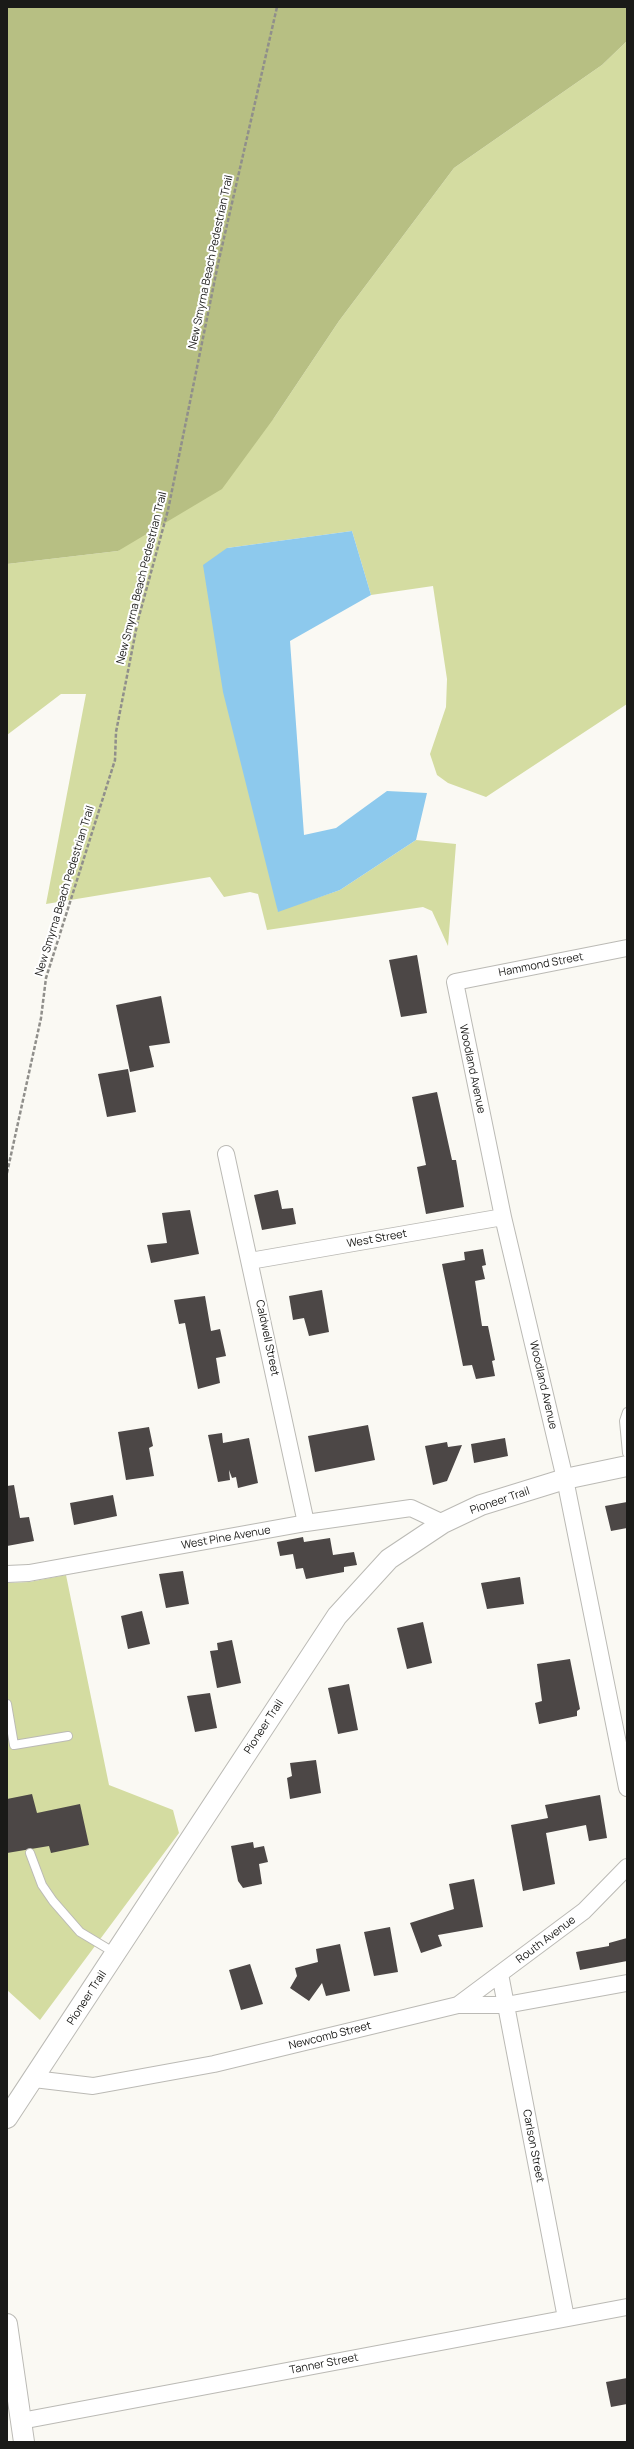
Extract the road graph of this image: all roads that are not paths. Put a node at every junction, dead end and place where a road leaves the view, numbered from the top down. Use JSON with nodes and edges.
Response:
{"nodes":[{"id":1,"x":627,"y":948,"type":"edge"},
{"id":2,"x":454,"y":982,"type":"joint"},
{"id":3,"x":226,"y":1154,"type":"dead end"},
{"id":4,"x":503,"y":1217,"type":"junction"},
{"id":5,"x":250,"y":1261,"type":"junction"},
{"id":6,"x":627,"y":1412,"type":"edge"},
{"id":7,"x":627,"y":1453,"type":"edge"},
{"id":8,"x":627,"y":1466,"type":"edge"},
{"id":9,"x":565,"y":1479,"type":"junction"},
{"id":10,"x":306,"y":1523,"type":"junction"},
{"id":11,"x":443,"y":1523,"type":"junction"},
{"id":12,"x":7,"y":1574,"type":"edge"},
{"id":13,"x":7,"y":1704,"type":"edge"},
{"id":14,"x":68,"y":1736,"type":"dead end"},
{"id":15,"x":627,"y":1788,"type":"edge"},
{"id":16,"x":30,"y":1853,"type":"dead end"},
{"id":17,"x":627,"y":1866,"type":"edge"},
{"id":18,"x":116,"y":1953,"type":"junction"},
{"id":19,"x":500,"y":1974,"type":"junction"},
{"id":20,"x":627,"y":1983,"type":"edge"},
{"id":21,"x":458,"y":2005,"type":"junction"},
{"id":22,"x":506,"y":2005,"type":"junction"},
{"id":23,"x":34,"y":2079,"type":"junction"},
{"id":24,"x":7,"y":2118,"type":"edge"},
{"id":25,"x":627,"y":2307,"type":"edge"},
{"id":26,"x":566,"y":2318,"type":"junction"},
{"id":27,"x":7,"y":2324,"type":"edge"},
{"id":28,"x":21,"y":2421,"type":"junction"},
{"id":29,"x":24,"y":2442,"type":"edge"}],
"edges":[{"from":1,"to":2,"type":"street","name":"Hammond Street"},
{"from":2,"to":4,"type":"street","name":"Woodland Avenue"},
{"from":3,"to":5,"type":"street","name":"Caldwell Street"},
{"from":4,"to":5,"type":"street","name":"West Street"},
{"from":4,"to":9,"type":"street","name":"Woodland Avenue"},
{"from":5,"to":10,"type":"street","name":"Caldwell Street"},
{"from":6,"to":7,"type":"lane"},
{"from":8,"to":9,"type":"street","name":"Pioneer Trail"},
{"from":9,"to":11,"type":"street","name":"Pioneer Trail"},
{"from":9,"to":15,"type":"street","name":"Woodland Avenue"},
{"from":10,"to":11,"type":"street","name":"West Pine Avenue"},
{"from":10,"to":12,"type":"street","name":"West Pine Avenue"},
{"from":11,"to":18,"type":"street","name":"Pioneer Trail"},
{"from":13,"to":14,"type":"lane"},
{"from":16,"to":18,"type":"lane"},
{"from":17,"to":19,"type":"street","name":"Routh Avenue"},
{"from":18,"to":23,"type":"street","name":"Pioneer Trail"},
{"from":19,"to":21,"type":"street","name":"Routh Avenue"},
{"from":19,"to":22,"type":"street","name":"Carlson Street"},
{"from":20,"to":22,"type":"street","name":"Newcomb Street"},
{"from":21,"to":22,"type":"street","name":"Newcomb Street"},
{"from":21,"to":23,"type":"street","name":"Newcomb Street"},
{"from":22,"to":26,"type":"street","name":"Carlson Street"},
{"from":23,"to":24,"type":"street","name":"Pioneer Trail"},
{"from":25,"to":26,"type":"street","name":"Tanner Street"},
{"from":26,"to":28,"type":"street","name":"Tanner Street"},
{"from":27,"to":28,"type":"street"},
{"from":28,"to":29,"type":"street"}]}
